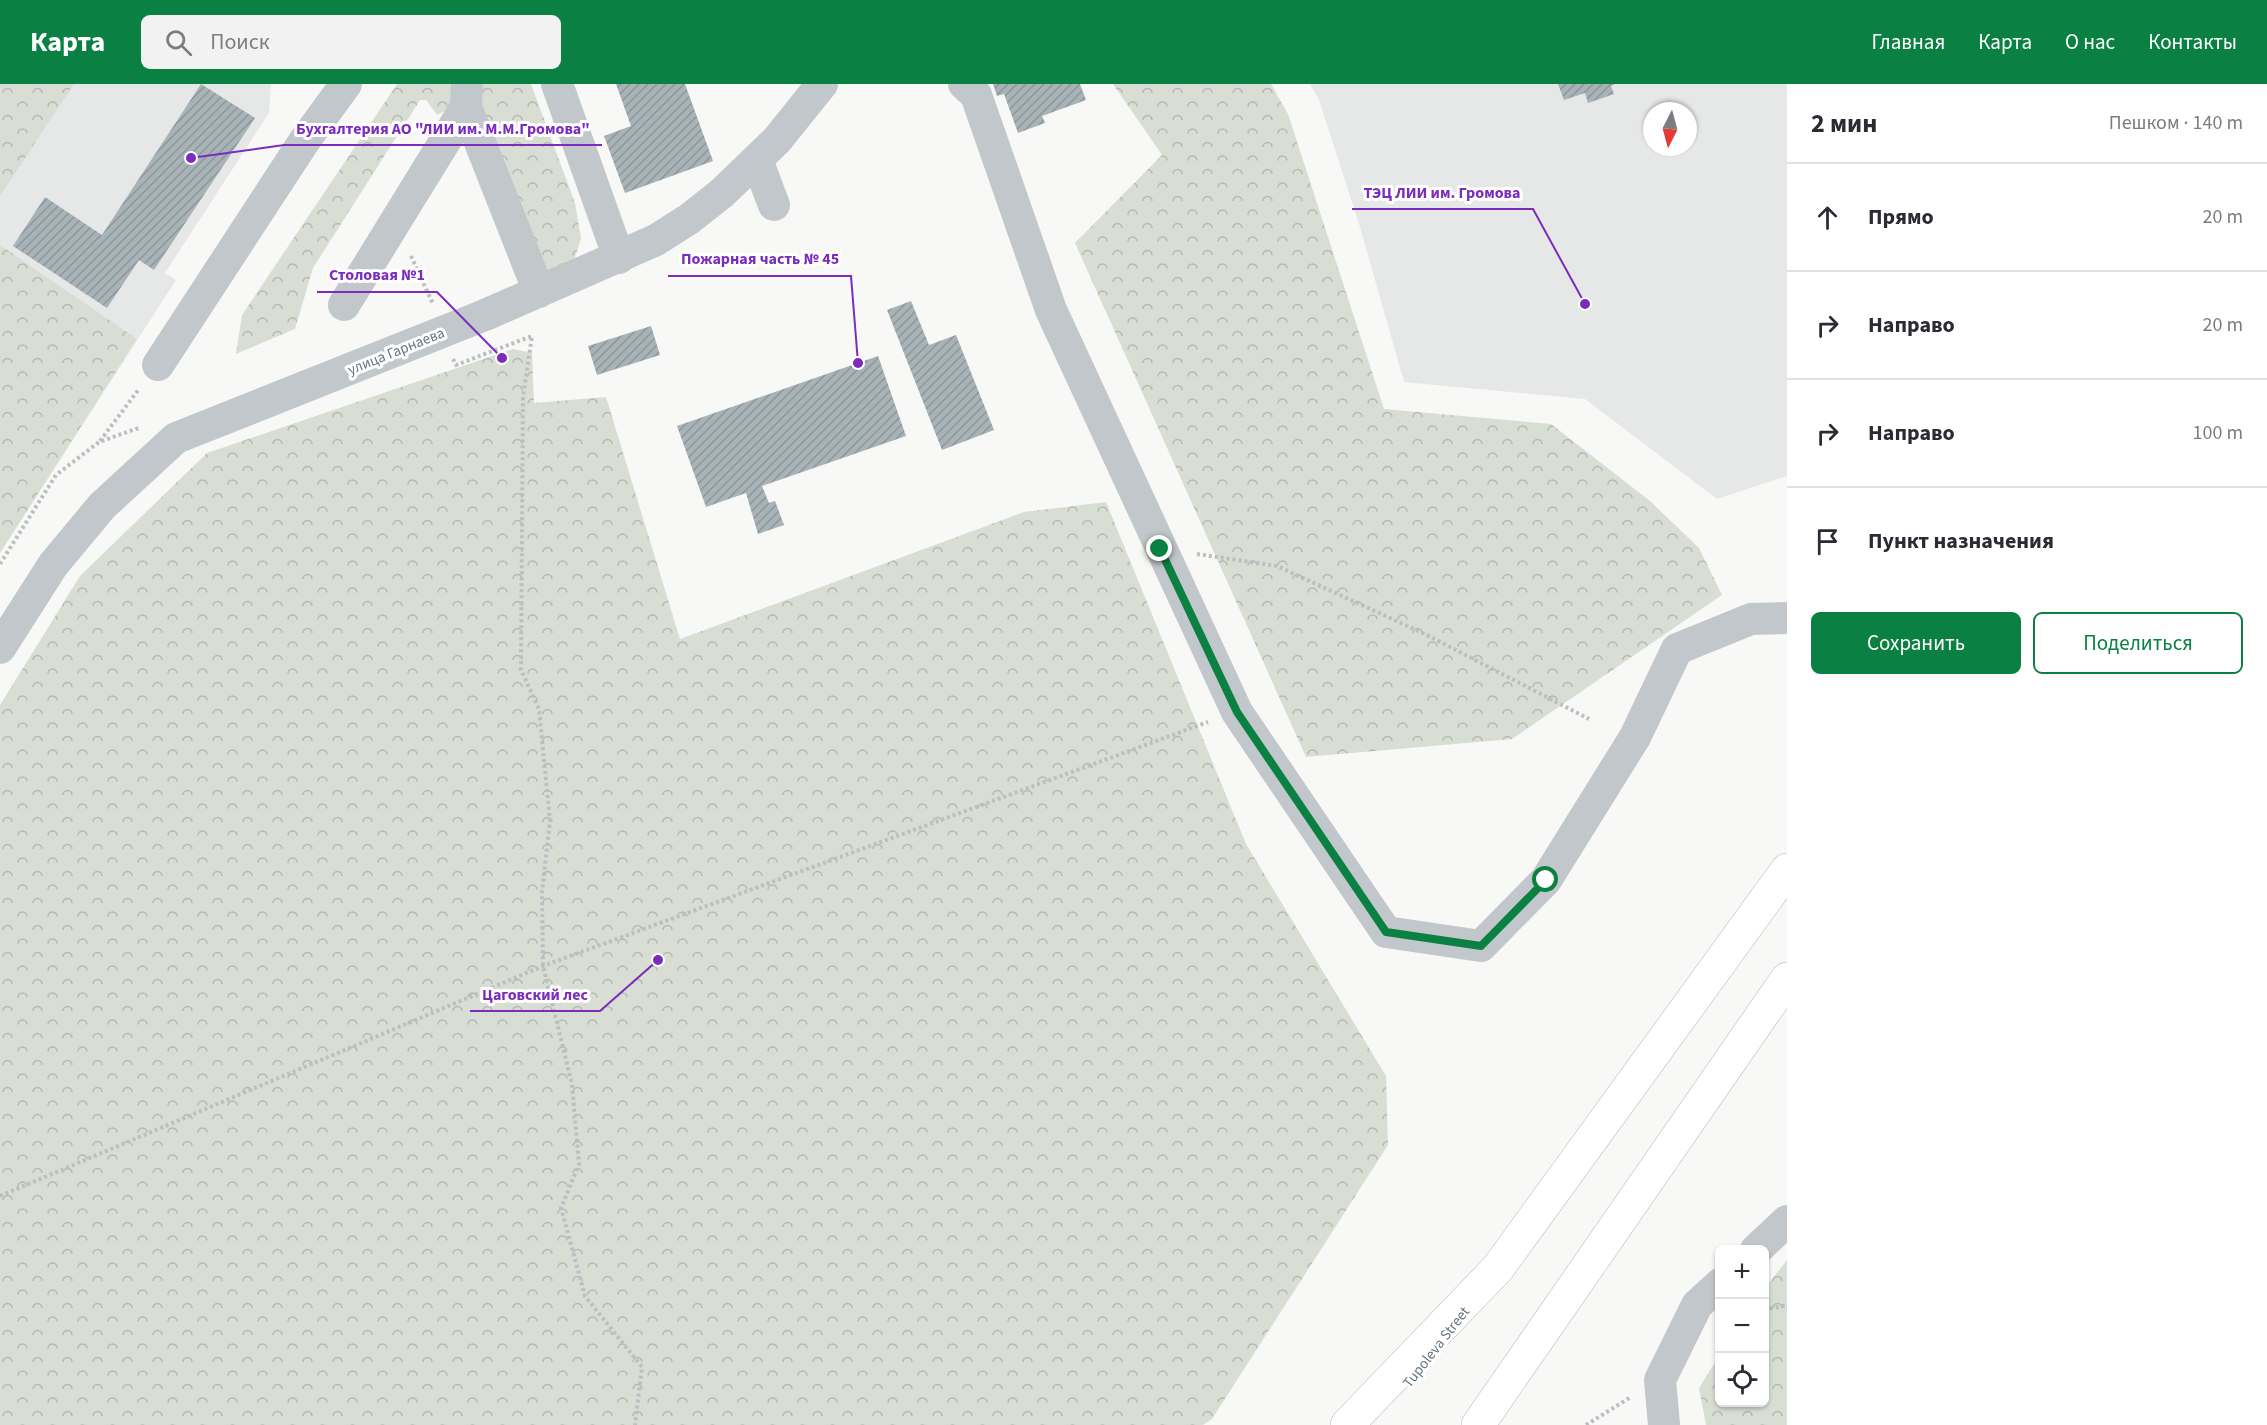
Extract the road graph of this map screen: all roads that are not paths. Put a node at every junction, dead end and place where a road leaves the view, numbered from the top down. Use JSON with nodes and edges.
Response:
{"nodes":[{"id":1,"x":346,"y":84,"type":"edge"},
{"id":2,"x":557,"y":84,"type":"edge"},
{"id":3,"x":822,"y":84,"type":"edge"},
{"id":4,"x":964,"y":84,"type":"edge"},
{"id":5,"x":466,"y":96,"type":"edge"},
{"id":6,"x":757,"y":160,"type":"junction"},
{"id":7,"x":774,"y":205,"type":"dead end"},
{"id":8,"x":619,"y":258,"type":"junction"},
{"id":9,"x":539,"y":292,"type":"junction"},
{"id":10,"x":344,"y":305,"type":"dead end"},
{"id":11,"x":158,"y":365,"type":"road end"},
{"id":12,"x":1787,"y":618,"type":"edge"},
{"id":13,"x":0,"y":648,"type":"edge"},
{"id":14,"x":1787,"y":870,"type":"edge"},
{"id":15,"x":1787,"y":979,"type":"edge"},
{"id":16,"x":1787,"y":1221,"type":"edge"},
{"id":17,"x":1761,"y":1245,"type":"edge"},
{"id":18,"x":1498,"y":1268,"type":"junction"},
{"id":19,"x":1715,"y":1288,"type":"edge"},
{"id":20,"x":1528,"y":1349,"type":"junction"},
{"id":21,"x":1347,"y":1425,"type":"edge"},
{"id":22,"x":1375,"y":1425,"type":"edge"},
{"id":23,"x":1461,"y":1425,"type":"edge"},
{"id":24,"x":1478,"y":1425,"type":"edge"},
{"id":25,"x":1664,"y":1425,"type":"edge"}],
"edges":[{"from":1,"to":11,"type":"street"},
{"from":2,"to":8,"type":"street"},
{"from":3,"to":6,"type":"street","name":"улица Гарнаева"},
{"from":4,"to":12,"type":"street"},
{"from":5,"to":9,"type":"street"},
{"from":5,"to":10,"type":"street"},
{"from":6,"to":7,"type":"street"},
{"from":6,"to":8,"type":"street","name":"улица Гарнаева"},
{"from":8,"to":9,"type":"street","name":"улица Гарнаева"},
{"from":9,"to":13,"type":"street","name":"улица Гарнаева"},
{"from":14,"to":18,"type":"main road"},
{"from":15,"to":20,"type":"main road"},
{"from":16,"to":17,"type":"street"},
{"from":18,"to":21,"type":"main road"},
{"from":18,"to":22,"type":"main road","name":"Tupoleva Street"},
{"from":19,"to":25,"type":"street"},
{"from":20,"to":23,"type":"main road"},
{"from":20,"to":24,"type":"main road"}]}
